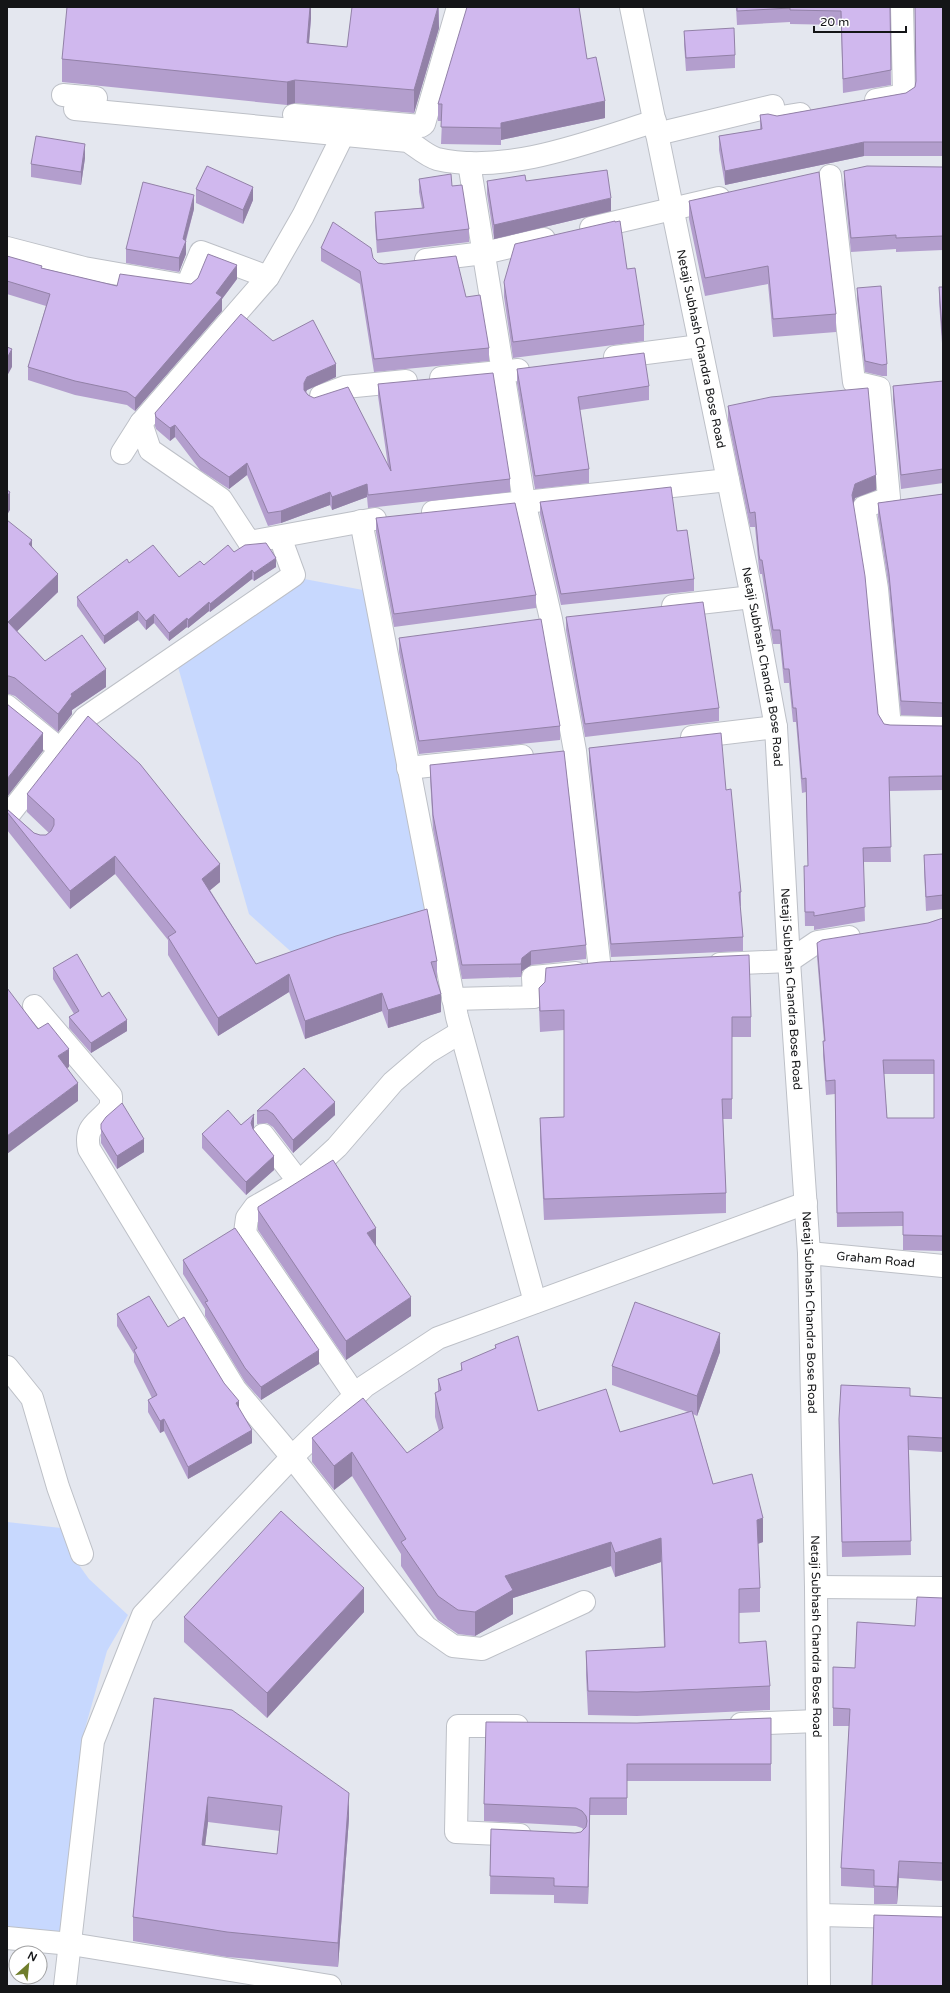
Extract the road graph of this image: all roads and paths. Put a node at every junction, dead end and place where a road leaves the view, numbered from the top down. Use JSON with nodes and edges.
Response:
{"nodes":[{"id":1,"x":631,"y":7,"type":"edge"},
{"id":2,"x":902,"y":7,"type":"edge"},
{"id":3,"x":457,"y":12,"type":"edge"},
{"id":4,"x":434,"y":15,"type":"edge"},
{"id":5,"x":858,"y":104,"type":"edge"},
{"id":6,"x":820,"y":110,"type":"edge"},
{"id":7,"x":656,"y":128,"type":"junction"},
{"id":8,"x":343,"y":135,"type":"junction"},
{"id":9,"x":469,"y":162,"type":"junction"},
{"id":10,"x":852,"y":171,"type":"edge"},
{"id":11,"x":830,"y":176,"type":"junction"},
{"id":12,"x":807,"y":180,"type":"edge"},
{"id":13,"x":737,"y":194,"type":"edge"},
{"id":14,"x":672,"y":209,"type":"junction"},
{"id":15,"x":7,"y":248,"type":"edge"},
{"id":16,"x":484,"y":253,"type":"junction"},
{"id":17,"x":406,"y":262,"type":"edge"},
{"id":18,"x":268,"y":277,"type":"junction"},
{"id":19,"x":700,"y":346,"type":"junction"},
{"id":20,"x":598,"y":359,"type":"edge"},
{"id":21,"x":534,"y":368,"type":"edge"},
{"id":22,"x":503,"y":372,"type":"junction"},
{"id":23,"x":901,"y":387,"type":"edge"},
{"id":24,"x":878,"y":388,"type":"junction"},
{"id":25,"x":839,"y":392,"type":"edge"},
{"id":26,"x":316,"y":398,"type":"edge"},
{"id":27,"x":141,"y":423,"type":"junction"},
{"id":28,"x":122,"y":453,"type":"dead end"},
{"id":29,"x":728,"y":480,"type":"junction"},
{"id":30,"x":912,"y":500,"type":"edge"},
{"id":31,"x":524,"y":501,"type":"junction"},
{"id":32,"x":864,"y":507,"type":"junction"},
{"id":33,"x":415,"y":514,"type":"edge"},
{"id":34,"x":392,"y":517,"type":"edge"},
{"id":35,"x":361,"y":521,"type":"junction"},
{"id":36,"x":280,"y":537,"type":"junction"},
{"id":37,"x":752,"y":597,"type":"junction"},
{"id":38,"x":651,"y":608,"type":"edge"},
{"id":39,"x":574,"y":617,"type":"edge"},
{"id":40,"x":550,"y":619,"type":"junction"},
{"id":41,"x":528,"y":622,"type":"edge"},
{"id":42,"x":406,"y":638,"type":"edge"},
{"id":43,"x":384,"y":641,"type":"junction"},
{"id":44,"x":7,"y":706,"type":"edge"},
{"id":45,"x":776,"y":727,"type":"junction"},
{"id":46,"x":943,"y":728,"type":"edge"},
{"id":47,"x":676,"y":739,"type":"edge"},
{"id":48,"x":598,"y":748,"type":"edge"},
{"id":49,"x":60,"y":749,"type":"junction"},
{"id":50,"x":575,"y":751,"type":"junction"},
{"id":51,"x":408,"y":768,"type":"junction"},
{"id":52,"x":14,"y":817,"type":"edge"},
{"id":53,"x":871,"y":934,"type":"edge"},
{"id":54,"x":789,"y":961,"type":"junction"},
{"id":55,"x":702,"y":965,"type":"edge"},
{"id":56,"x":624,"y":969,"type":"edge"},
{"id":57,"x":600,"y":970,"type":"junction"},
{"id":58,"x":453,"y":999,"type":"junction"},
{"id":59,"x":34,"y":1006,"type":"dead end"},
{"id":60,"x":461,"y":1032,"type":"junction"},
{"id":61,"x":263,"y":1136,"type":"dead end"},
{"id":62,"x":299,"y":1182,"type":"junction"},
{"id":63,"x":806,"y":1203,"type":"junction"},
{"id":64,"x":809,"y":1253,"type":"junction"},
{"id":65,"x":943,"y":1266,"type":"edge"},
{"id":66,"x":535,"y":1302,"type":"junction"},
{"id":67,"x":7,"y":1368,"type":"edge"},
{"id":68,"x":354,"y":1395,"type":"junction"},
{"id":69,"x":292,"y":1456,"type":"junction"},
{"id":70,"x":82,"y":1554,"type":"dead end"},
{"id":71,"x":816,"y":1587,"type":"junction"},
{"id":72,"x":943,"y":1588,"type":"edge"},
{"id":73,"x":584,"y":1602,"type":"dead end"},
{"id":74,"x":817,"y":1721,"type":"junction"},
{"id":75,"x":723,"y":1725,"type":"edge"},
{"id":76,"x":536,"y":1727,"type":"edge"},
{"id":77,"x":543,"y":1836,"type":"edge"},
{"id":78,"x":820,"y":1915,"type":"junction"},
{"id":79,"x":943,"y":1918,"type":"edge"},
{"id":80,"x":7,"y":1938,"type":"edge"},
{"id":81,"x":71,"y":1944,"type":"junction"},
{"id":82,"x":65,"y":1986,"type":"edge"},
{"id":83,"x":330,"y":1986,"type":"edge"},
{"id":84,"x":820,"y":1986,"type":"edge"}],
"edges":[{"from":1,"to":7,"type":"street","name":"Netaji Subhash Chandra Bose Road"},
{"from":2,"to":5,"type":"street"},
{"from":3,"to":4,"type":"street"},
{"from":3,"to":8,"type":"street"},
{"from":6,"to":7,"type":"street"},
{"from":7,"to":9,"type":"street"},
{"from":7,"to":14,"type":"street","name":"Netaji Subhash Chandra Bose Road"},
{"from":8,"to":9,"type":"street"},
{"from":8,"to":18,"type":"street"},
{"from":9,"to":16,"type":"street"},
{"from":10,"to":11,"type":"street"},
{"from":11,"to":12,"type":"street"},
{"from":11,"to":24,"type":"street"},
{"from":13,"to":14,"type":"street"},
{"from":14,"to":16,"type":"street"},
{"from":14,"to":19,"type":"street","name":"Netaji Subhash Chandra Bose Road"},
{"from":15,"to":18,"type":"street"},
{"from":16,"to":17,"type":"street"},
{"from":16,"to":22,"type":"street"},
{"from":18,"to":27,"type":"street"},
{"from":19,"to":20,"type":"street"},
{"from":19,"to":29,"type":"street","name":"Netaji Subhash Chandra Bose Road"},
{"from":21,"to":22,"type":"street"},
{"from":22,"to":26,"type":"street"},
{"from":22,"to":31,"type":"street"},
{"from":23,"to":24,"type":"street"},
{"from":24,"to":25,"type":"street"},
{"from":24,"to":32,"type":"street"},
{"from":27,"to":28,"type":"street"},
{"from":27,"to":36,"type":"street"},
{"from":29,"to":31,"type":"street"},
{"from":29,"to":37,"type":"street","name":"Netaji Subhash Chandra Bose Road"},
{"from":30,"to":32,"type":"street"},
{"from":31,"to":33,"type":"street"},
{"from":31,"to":40,"type":"street"},
{"from":32,"to":46,"type":"street"},
{"from":34,"to":35,"type":"street"},
{"from":35,"to":36,"type":"street"},
{"from":35,"to":43,"type":"street"},
{"from":36,"to":49,"type":"street"},
{"from":37,"to":38,"type":"street"},
{"from":37,"to":45,"type":"street","name":"Netaji Subhash Chandra Bose Road"},
{"from":39,"to":40,"type":"street"},
{"from":40,"to":41,"type":"street"},
{"from":40,"to":50,"type":"street"},
{"from":42,"to":43,"type":"street"},
{"from":43,"to":51,"type":"street"},
{"from":44,"to":49,"type":"street"},
{"from":45,"to":47,"type":"street"},
{"from":45,"to":54,"type":"street","name":"Netaji Subhash Chandra Bose Road"},
{"from":48,"to":50,"type":"street"},
{"from":49,"to":52,"type":"street"},
{"from":50,"to":51,"type":"street"},
{"from":50,"to":57,"type":"street"},
{"from":51,"to":58,"type":"street"},
{"from":53,"to":54,"type":"street"},
{"from":54,"to":55,"type":"street"},
{"from":54,"to":63,"type":"street","name":"Netaji Subhash Chandra Bose Road"},
{"from":56,"to":57,"type":"street"},
{"from":57,"to":58,"type":"street"},
{"from":58,"to":60,"type":"street"},
{"from":59,"to":69,"type":"street"},
{"from":60,"to":62,"type":"street"},
{"from":60,"to":66,"type":"street"},
{"from":61,"to":62,"type":"street"},
{"from":62,"to":68,"type":"street"},
{"from":63,"to":64,"type":"street","name":"Netaji Subhash Chandra Bose Road"},
{"from":63,"to":66,"type":"street"},
{"from":64,"to":65,"type":"street","name":"Graham Road"},
{"from":64,"to":71,"type":"street","name":"Netaji Subhash Chandra Bose Road"},
{"from":66,"to":68,"type":"street"},
{"from":67,"to":70,"type":"street"},
{"from":68,"to":69,"type":"street"},
{"from":69,"to":73,"type":"street"},
{"from":69,"to":81,"type":"street"},
{"from":71,"to":72,"type":"street"},
{"from":71,"to":74,"type":"street","name":"Netaji Subhash Chandra Bose Road"},
{"from":74,"to":75,"type":"street"},
{"from":74,"to":78,"type":"street","name":"Netaji Subhash Chandra Bose Road"},
{"from":76,"to":77,"type":"street"},
{"from":78,"to":79,"type":"street"},
{"from":78,"to":84,"type":"street","name":"Netaji Subhash Chandra Bose Road"},
{"from":80,"to":81,"type":"street"},
{"from":81,"to":82,"type":"street"},
{"from":81,"to":83,"type":"street"}]}
